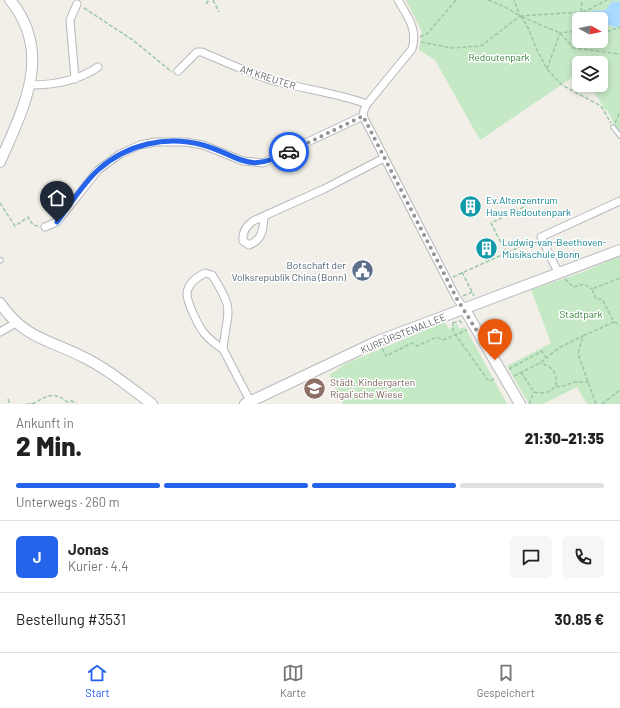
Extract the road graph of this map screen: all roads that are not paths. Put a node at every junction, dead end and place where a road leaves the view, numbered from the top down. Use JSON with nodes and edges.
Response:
{"nodes":[{"id":1,"x":10,"y":0,"type":"edge"},
{"id":2,"x":398,"y":0,"type":"edge"},
{"id":3,"x":78,"y":4,"type":"road end"},
{"id":4,"x":98,"y":67,"type":"dead end"},
{"id":5,"x":178,"y":72,"type":"road end"},
{"id":6,"x":74,"y":79,"type":"junction"},
{"id":7,"x":31,"y":85,"type":"junction"},
{"id":8,"x":368,"y":104,"type":"junction"},
{"id":9,"x":363,"y":116,"type":"junction"},
{"id":10,"x":613,"y":127,"type":"road end"},
{"id":11,"x":620,"y":136,"type":"edge"},
{"id":12,"x":384,"y":158,"type":"junction"},
{"id":13,"x":0,"y":162,"type":"edge"},
{"id":14,"x":620,"y":201,"type":"edge"},
{"id":15,"x":264,"y":218,"type":"dead end"},
{"id":16,"x":45,"y":227,"type":"dead end"},
{"id":17,"x":620,"y":250,"type":"edge"},
{"id":18,"x":558,"y":272,"type":"junction"},
{"id":19,"x":0,"y":303,"type":"edge"},
{"id":20,"x":464,"y":308,"type":"junction"},
{"id":21,"x":16,"y":322,"type":"junction"},
{"id":22,"x":0,"y":332,"type":"edge"},
{"id":23,"x":223,"y":349,"type":"junction"},
{"id":24,"x":150,"y":403,"type":"edge"},
{"id":25,"x":248,"y":403,"type":"edge"},
{"id":26,"x":520,"y":404,"type":"edge"}],
"edges":[{"from":1,"to":7,"type":"street"},
{"from":2,"to":8,"type":"street"},
{"from":3,"to":6,"type":"street"},
{"from":4,"to":6,"type":"street"},
{"from":5,"to":8,"type":"street","name":"AM KREUTER"},
{"from":6,"to":7,"type":"street"},
{"from":7,"to":13,"type":"street"},
{"from":8,"to":9,"type":"street"},
{"from":9,"to":12,"type":"street"},
{"from":9,"to":16,"type":"street"},
{"from":10,"to":11,"type":"lane"},
{"from":12,"to":15,"type":"street"},
{"from":12,"to":20,"type":"street"},
{"from":14,"to":18,"type":"street"},
{"from":17,"to":18,"type":"street","name":"KURFÜRSTENALLEE"},
{"from":18,"to":20,"type":"street","name":"KURFÜRSTENALLEE"},
{"from":19,"to":21,"type":"street"},
{"from":20,"to":25,"type":"street","name":"KURFÜRSTENALLEE"},
{"from":20,"to":26,"type":"street"},
{"from":21,"to":22,"type":"street"},
{"from":21,"to":24,"type":"street"},
{"from":23,"to":23,"type":"street","name":"KURFÜRSTENALLEE"},
{"from":23,"to":25,"type":"street","name":"KURFÜRSTENALLEE"}]}
